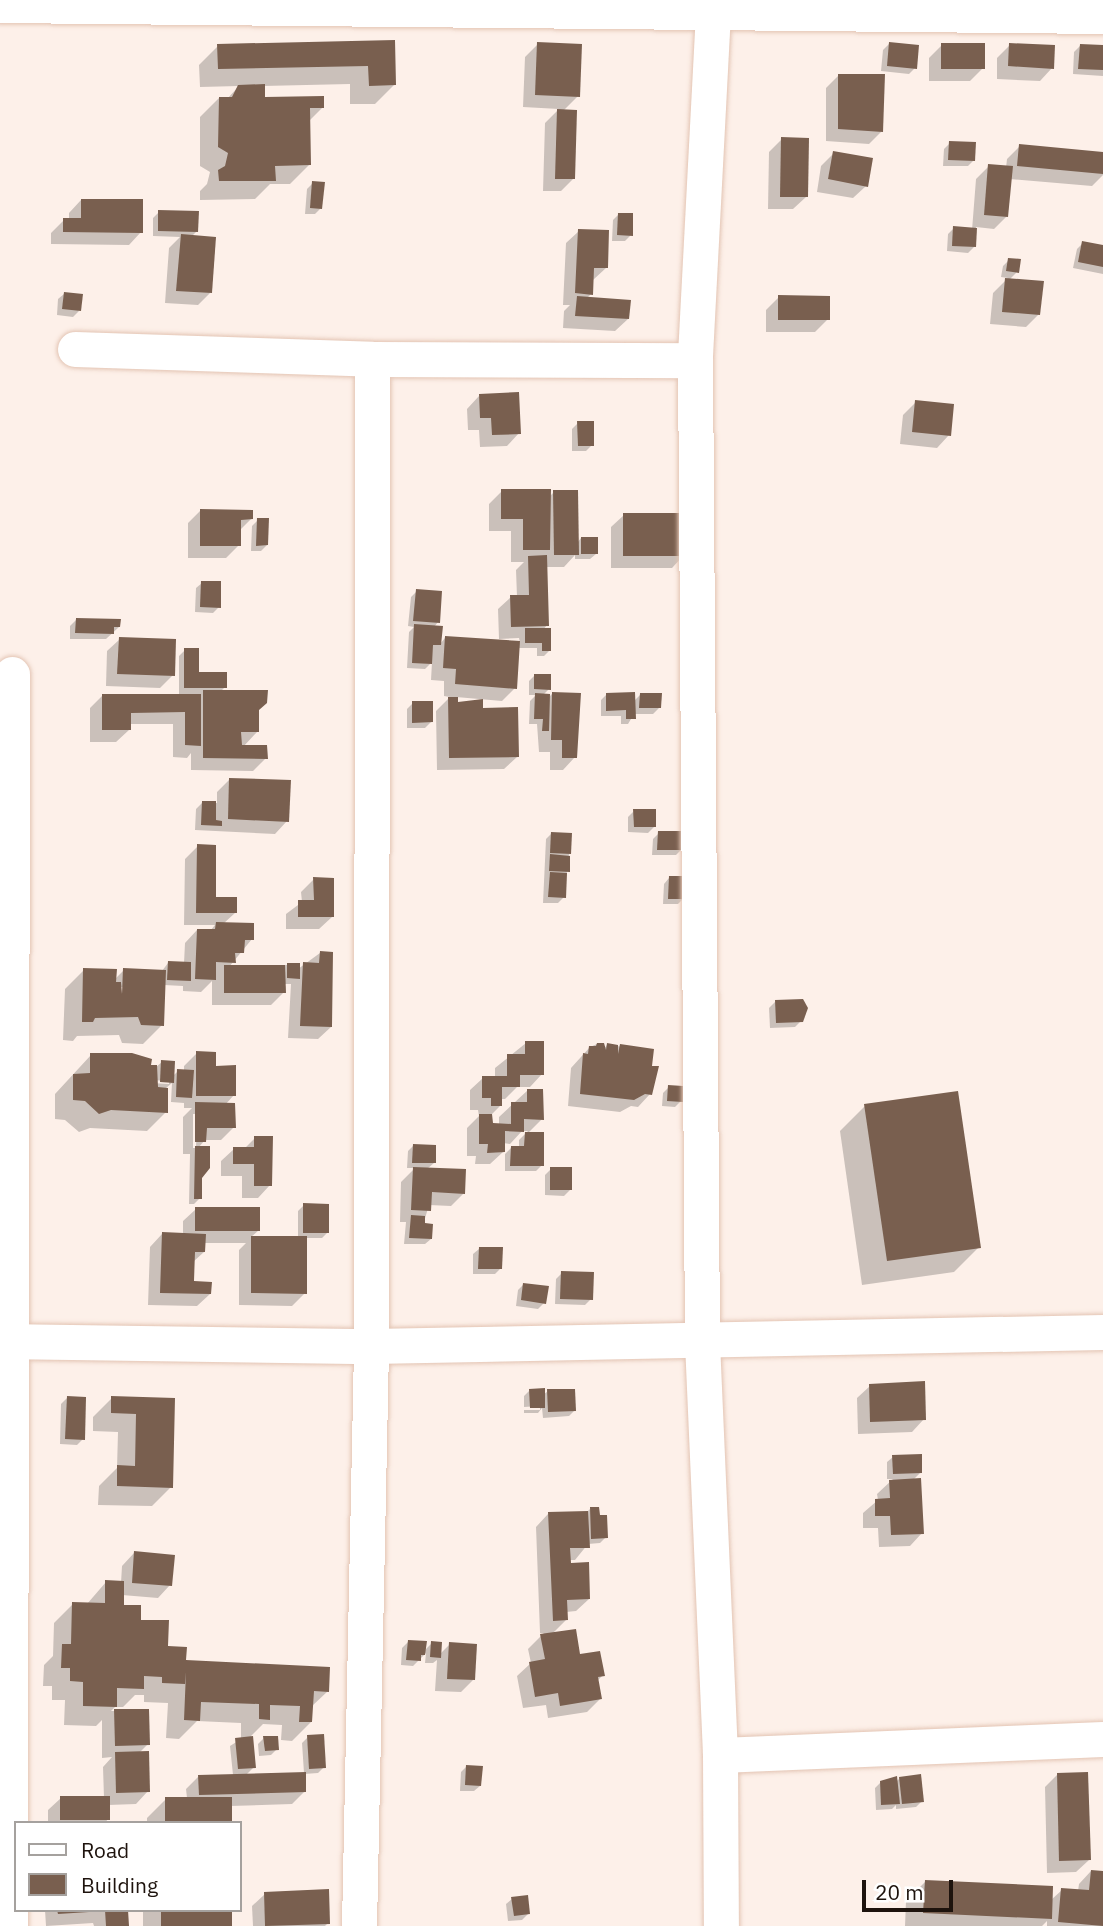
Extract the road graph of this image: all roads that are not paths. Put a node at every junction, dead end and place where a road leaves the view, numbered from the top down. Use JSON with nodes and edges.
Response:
{"nodes":[{"id":1,"x":20,"y":3,"type":"edge"},
{"id":2,"x":713,"y":12,"type":"junction"},
{"id":3,"x":1103,"y":16,"type":"edge"},
{"id":4,"x":75,"y":349,"type":"dead end"},
{"id":5,"x":372,"y":359,"type":"junction"},
{"id":6,"x":695,"y":360,"type":"junction"},
{"id":7,"x":12,"y":674,"type":"dead end"},
{"id":8,"x":1103,"y":1332,"type":"edge"},
{"id":9,"x":6,"y":1341,"type":"edge"},
{"id":10,"x":702,"y":1342,"type":"junction"},
{"id":11,"x":371,"y":1346,"type":"junction"},
{"id":12,"x":1103,"y":1739,"type":"edge"},
{"id":13,"x":720,"y":1755,"type":"junction"},
{"id":14,"x":10,"y":1926,"type":"edge"},
{"id":15,"x":359,"y":1926,"type":"edge"},
{"id":16,"x":722,"y":1926,"type":"edge"}],
"edges":[{"from":1,"to":2,"type":"street"},
{"from":2,"to":3,"type":"street"},
{"from":2,"to":6,"type":"street"},
{"from":4,"to":5,"type":"street"},
{"from":5,"to":6,"type":"street"},
{"from":5,"to":11,"type":"street"},
{"from":6,"to":10,"type":"street"},
{"from":7,"to":9,"type":"street"},
{"from":8,"to":10,"type":"street"},
{"from":9,"to":11,"type":"street"},
{"from":9,"to":14,"type":"street"},
{"from":10,"to":11,"type":"street"},
{"from":10,"to":13,"type":"street"},
{"from":11,"to":15,"type":"street"},
{"from":12,"to":13,"type":"street"},
{"from":13,"to":16,"type":"street"}]}
